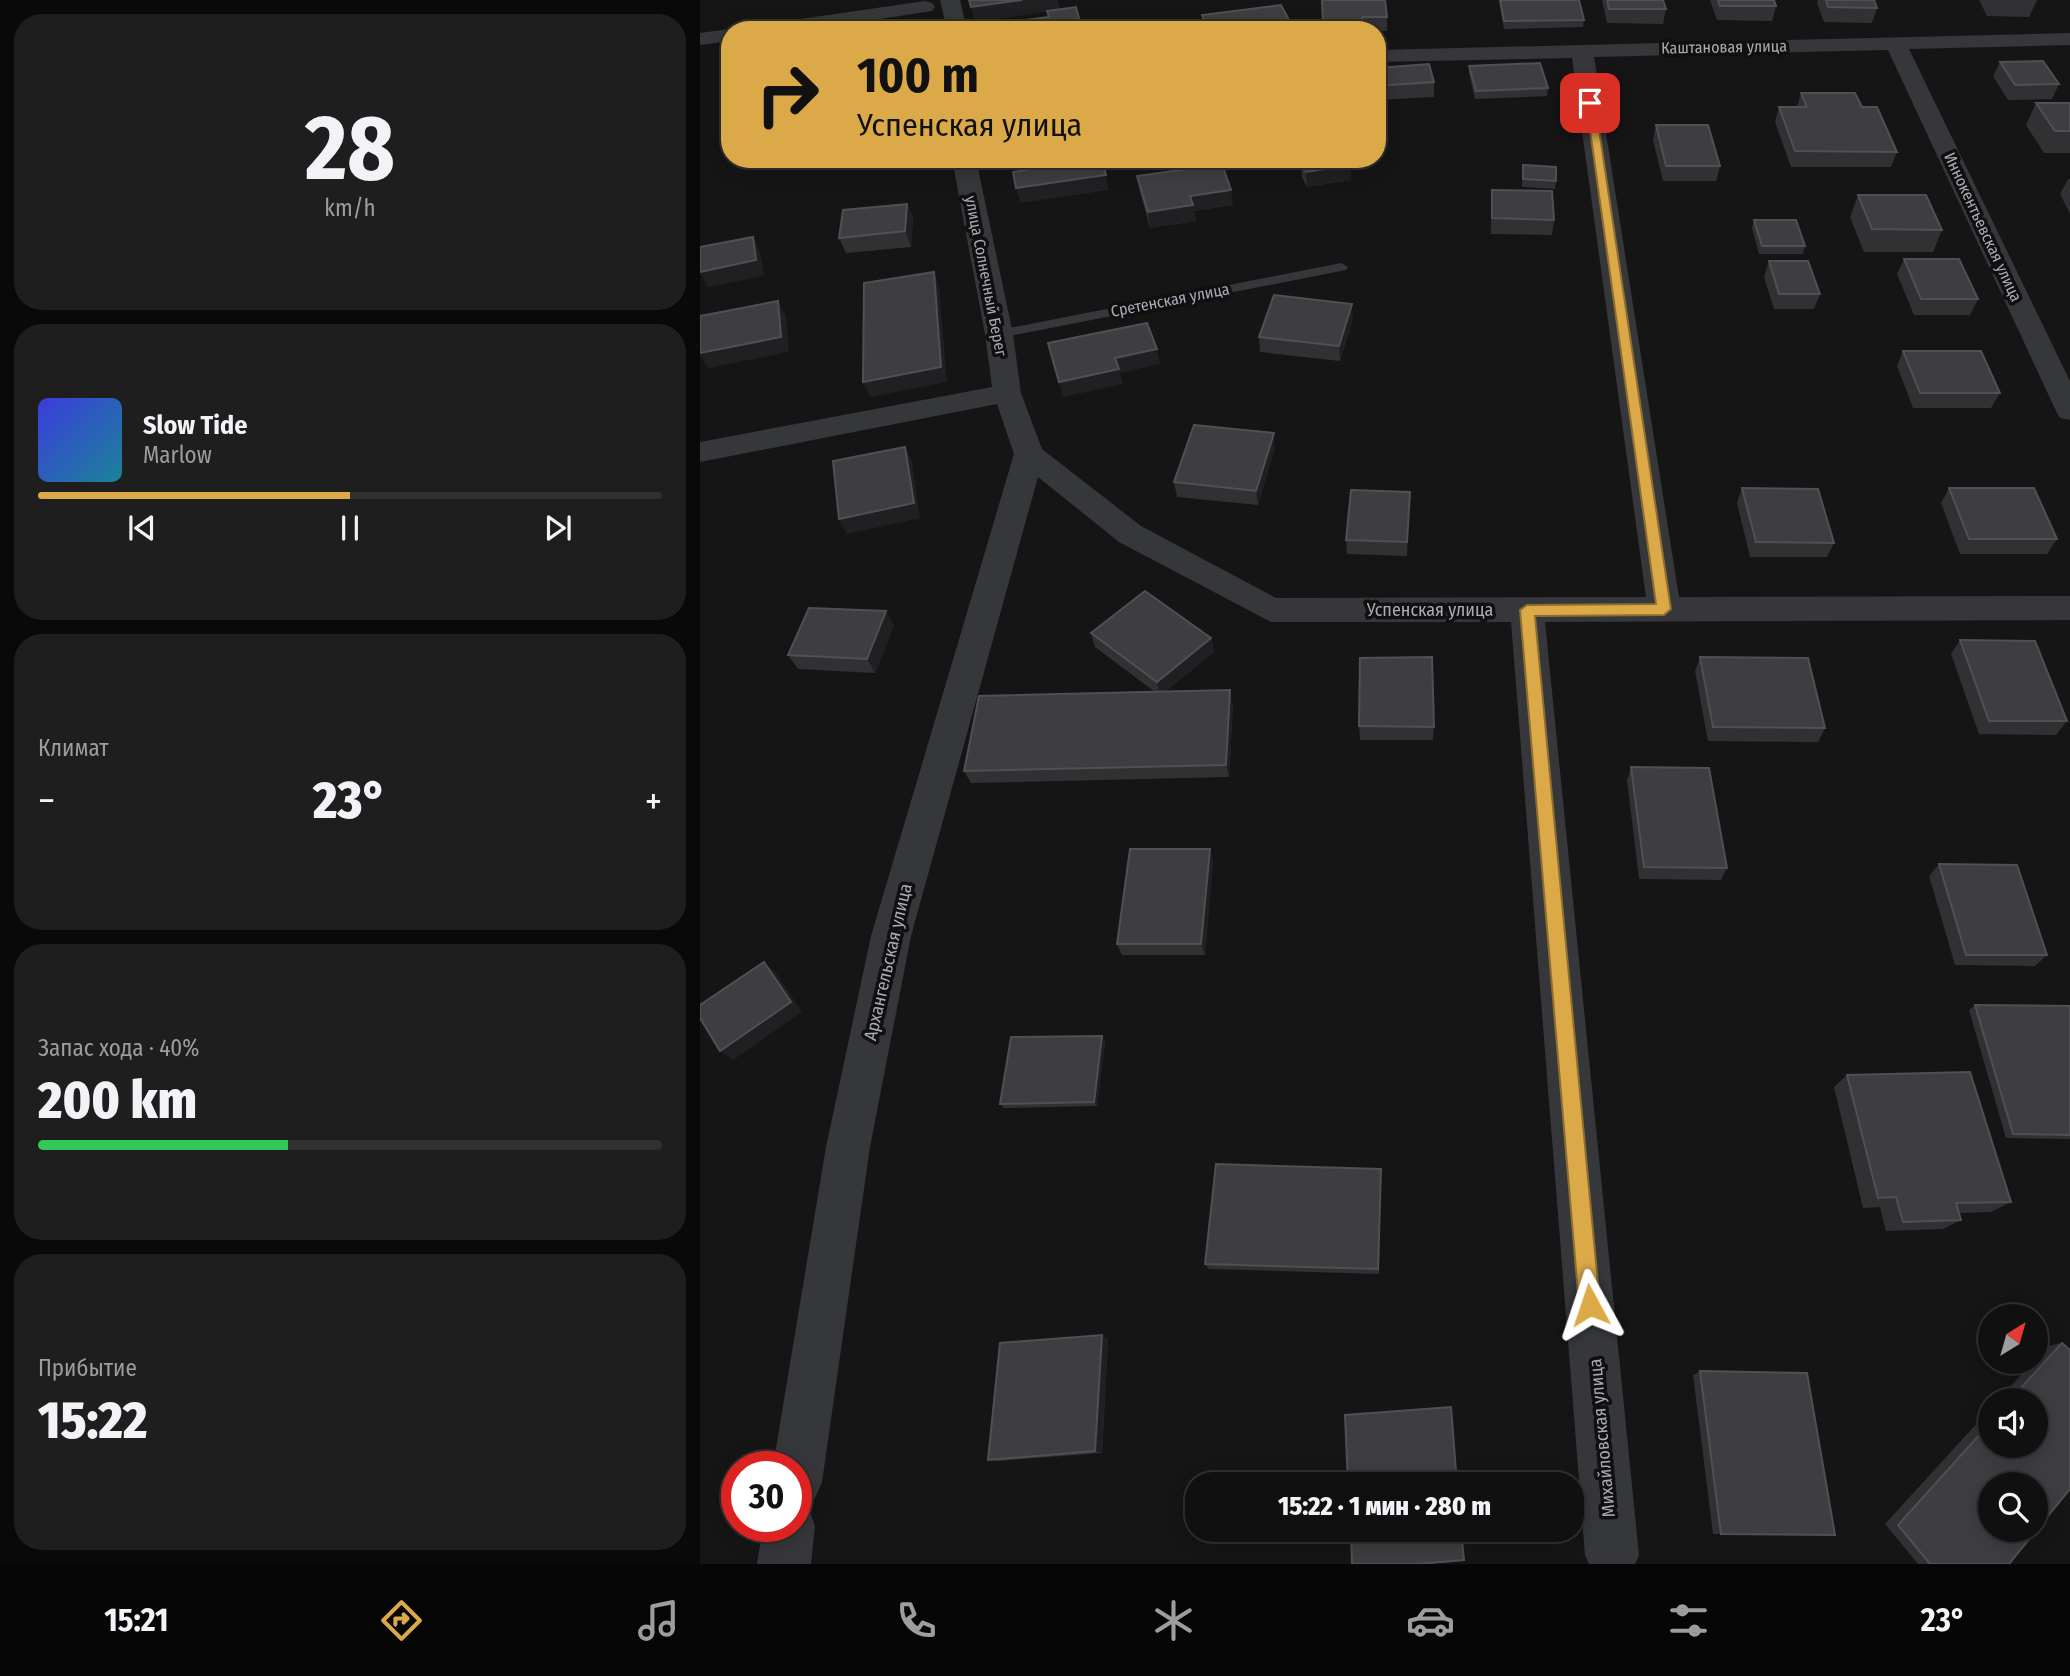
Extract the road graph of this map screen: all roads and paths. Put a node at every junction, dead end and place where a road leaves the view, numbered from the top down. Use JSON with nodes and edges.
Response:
{"nodes":[{"id":1,"x":950,"y":0,"type":"edge"},
{"id":2,"x":924,"y":4,"type":"edge"},
{"id":3,"x":821,"y":21,"type":"edge"},
{"id":4,"x":955,"y":21,"type":"edge"},
{"id":5,"x":721,"y":36,"type":"edge"},
{"id":6,"x":700,"y":39,"type":"edge"},
{"id":7,"x":2070,"y":39,"type":"edge"},
{"id":8,"x":1896,"y":44,"type":"junction"},
{"id":9,"x":1582,"y":50,"type":"junction"},
{"id":10,"x":1386,"y":56,"type":"edge"},
{"id":11,"x":966,"y":168,"type":"edge"},
{"id":12,"x":1341,"y":267,"type":"dead end"},
{"id":13,"x":999,"y":334,"type":"junction"},
{"id":14,"x":1007,"y":393,"type":"junction"},
{"id":15,"x":2070,"y":411,"type":"edge"},
{"id":16,"x":700,"y":452,"type":"edge"},
{"id":17,"x":1029,"y":454,"type":"junction"},
{"id":18,"x":2070,"y":608,"type":"edge"},
{"id":19,"x":1664,"y":609,"type":"junction"},
{"id":20,"x":1527,"y":610,"type":"junction"},
{"id":21,"x":801,"y":1451,"type":"edge"},
{"id":22,"x":787,"y":1542,"type":"edge"},
{"id":23,"x":1612,"y":1555,"type":"dead end"},
{"id":24,"x":784,"y":1564,"type":"edge"}],
"edges":[{"from":1,"to":4,"type":"street"},
{"from":2,"to":3,"type":"street"},
{"from":5,"to":6,"type":"street"},
{"from":7,"to":8,"type":"street","name":"Каштановая улица"},
{"from":8,"to":9,"type":"street","name":"Каштановая улица"},
{"from":8,"to":15,"type":"street","name":"Иннокентьевская улица"},
{"from":9,"to":10,"type":"street","name":"Каштановая улица"},
{"from":9,"to":19,"type":"street"},
{"from":11,"to":13,"type":"street","name":"улица Солнечный Берег"},
{"from":12,"to":13,"type":"lane","name":"Сретенская улица"},
{"from":13,"to":14,"type":"street","name":"улица Солнечный Берег"},
{"from":14,"to":16,"type":"street"},
{"from":14,"to":17,"type":"street"},
{"from":17,"to":20,"type":"street","name":"Успенская улица"},
{"from":17,"to":21,"type":"street","name":"Архангельская улица"},
{"from":18,"to":19,"type":"street","name":"Успенская улица"},
{"from":19,"to":20,"type":"street","name":"Успенская улица"},
{"from":20,"to":23,"type":"street","name":"Михайловская улица"},
{"from":22,"to":24,"type":"street"}]}
